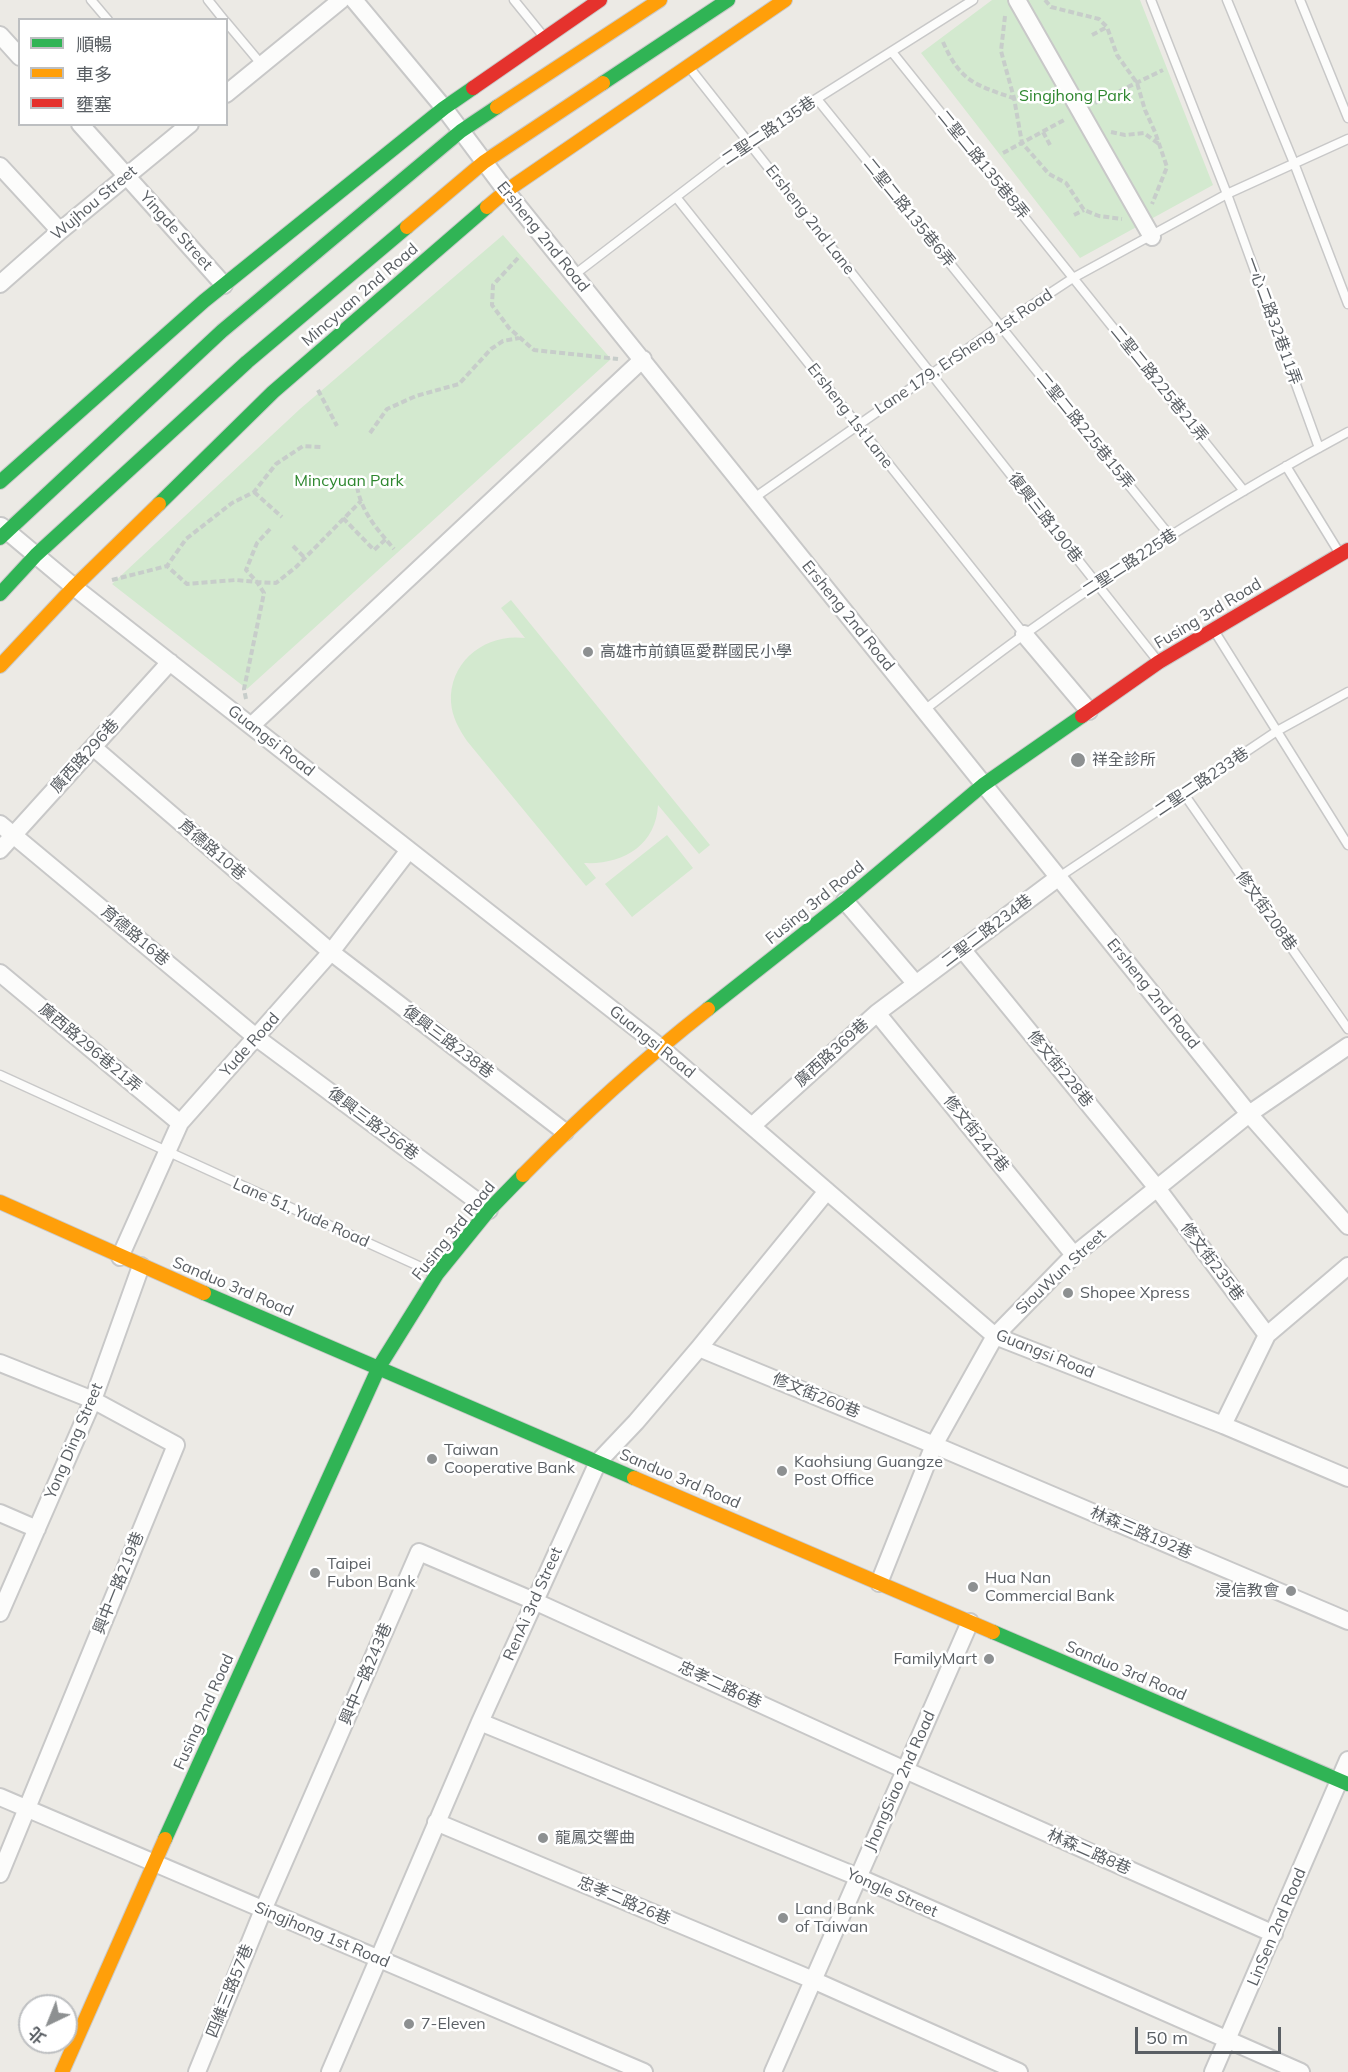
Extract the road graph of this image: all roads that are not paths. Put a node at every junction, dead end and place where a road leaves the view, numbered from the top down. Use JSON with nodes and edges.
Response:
{"nodes":[{"id":1,"x":91,"y":0,"type":"edge"},
{"id":2,"x":208,"y":0,"type":"edge"},
{"id":3,"x":341,"y":0,"type":"edge"},
{"id":4,"x":354,"y":0,"type":"edge"},
{"id":5,"x":514,"y":0,"type":"edge"},
{"id":6,"x":600,"y":0,"type":"edge"},
{"id":7,"x":660,"y":0,"type":"edge"},
{"id":8,"x":728,"y":0,"type":"edge"},
{"id":9,"x":785,"y":0,"type":"edge"},
{"id":10,"x":973,"y":0,"type":"edge"},
{"id":11,"x":1151,"y":0,"type":"edge"},
{"id":12,"x":1227,"y":0,"type":"edge"},
{"id":13,"x":1300,"y":0,"type":"edge"},
{"id":14,"x":1011,"y":5,"type":"edge"},
{"id":15,"x":106,"y":18,"type":"edge"},
{"id":16,"x":223,"y":18,"type":"edge"},
{"id":17,"x":228,"y":25,"type":"edge"},
{"id":18,"x":0,"y":35,"type":"edge"},
{"id":19,"x":545,"y":38,"type":"junction"},
{"id":20,"x":892,"y":52,"type":"junction"},
{"id":21,"x":18,"y":55,"type":"edge"},
{"id":22,"x":262,"y":65,"type":"junction"},
{"id":23,"x":688,"y":66,"type":"junction"},
{"id":24,"x":228,"y":92,"type":"edge"},
{"id":25,"x":817,"y":99,"type":"junction"},
{"id":26,"x":444,"y":108,"type":"junction"},
{"id":27,"x":1348,"y":118,"type":"edge"},
{"id":28,"x":82,"y":126,"type":"edge"},
{"id":29,"x":188,"y":126,"type":"edge"},
{"id":30,"x":461,"y":131,"type":"junction"},
{"id":31,"x":1348,"y":139,"type":"edge"},
{"id":32,"x":748,"y":142,"type":"junction"},
{"id":33,"x":484,"y":162,"type":"junction"},
{"id":34,"x":1294,"y":163,"type":"junction"},
{"id":35,"x":0,"y":166,"type":"edge"},
{"id":36,"x":126,"y":176,"type":"junction"},
{"id":37,"x":506,"y":191,"type":"junction"},
{"id":38,"x":1227,"y":194,"type":"junction"},
{"id":39,"x":676,"y":197,"type":"junction"},
{"id":40,"x":60,"y":231,"type":"junction"},
{"id":41,"x":1152,"y":237,"type":"junction"},
{"id":42,"x":574,"y":275,"type":"junction"},
{"id":43,"x":1073,"y":278,"type":"junction"},
{"id":44,"x":0,"y":284,"type":"edge"},
{"id":45,"x":224,"y":285,"type":"junction"},
{"id":46,"x":1348,"y":304,"type":"edge"},
{"id":47,"x":1000,"y":326,"type":"junction"},
{"id":48,"x":643,"y":359,"type":"junction"},
{"id":49,"x":932,"y":374,"type":"junction"},
{"id":50,"x":858,"y":425,"type":"junction"},
{"id":51,"x":1348,"y":432,"type":"edge"},
{"id":52,"x":1318,"y":448,"type":"junction"},
{"id":53,"x":1287,"y":466,"type":"junction"},
{"id":54,"x":0,"y":482,"type":"edge"},
{"id":55,"x":1244,"y":491,"type":"junction"},
{"id":56,"x":754,"y":498,"type":"junction"},
{"id":57,"x":2,"y":532,"type":"edge"},
{"id":58,"x":1170,"y":536,"type":"junction"},
{"id":59,"x":1344,"y":552,"type":"edge"},
{"id":60,"x":36,"y":555,"type":"junction"},
{"id":61,"x":1098,"y":584,"type":"junction"},
{"id":62,"x":74,"y":587,"type":"junction"},
{"id":63,"x":0,"y":594,"type":"edge"},
{"id":64,"x":1214,"y":629,"type":"junction"},
{"id":65,"x":1024,"y":634,"type":"junction"},
{"id":66,"x":170,"y":662,"type":"junction"},
{"id":67,"x":1159,"y":662,"type":"junction"},
{"id":68,"x":0,"y":666,"type":"edge"},
{"id":69,"x":1348,"y":692,"type":"edge"},
{"id":70,"x":923,"y":711,"type":"junction"},
{"id":71,"x":1089,"y":711,"type":"junction"},
{"id":72,"x":252,"y":725,"type":"junction"},
{"id":73,"x":1277,"y":731,"type":"junction"},
{"id":74,"x":93,"y":747,"type":"junction"},
{"id":75,"x":983,"y":785,"type":"junction"},
{"id":76,"x":1184,"y":794,"type":"junction"},
{"id":77,"x":0,"y":824,"type":"edge"},
{"id":78,"x":14,"y":835,"type":"junction"},
{"id":79,"x":1348,"y":845,"type":"edge"},
{"id":80,"x":0,"y":850,"type":"edge"},
{"id":81,"x":409,"y":850,"type":"junction"},
{"id":82,"x":1059,"y":877,"type":"junction"},
{"id":83,"x":845,"y":901,"type":"junction"},
{"id":84,"x":962,"y":949,"type":"junction"},
{"id":85,"x":331,"y":952,"type":"junction"},
{"id":86,"x":0,"y":973,"type":"edge"},
{"id":87,"x":916,"y":984,"type":"junction"},
{"id":88,"x":877,"y":1012,"type":"junction"},
{"id":89,"x":1348,"y":1029,"type":"edge"},
{"id":90,"x":257,"y":1038,"type":"junction"},
{"id":91,"x":1348,"y":1046,"type":"edge"},
{"id":92,"x":660,"y":1047,"type":"junction"},
{"id":93,"x":0,"y":1075,"type":"edge"},
{"id":94,"x":1249,"y":1114,"type":"junction"},
{"id":95,"x":180,"y":1123,"type":"junction"},
{"id":96,"x":752,"y":1126,"type":"junction"},
{"id":97,"x":565,"y":1131,"type":"junction"},
{"id":98,"x":165,"y":1152,"type":"junction"},
{"id":99,"x":1157,"y":1188,"type":"junction"},
{"id":100,"x":827,"y":1191,"type":"junction"},
{"id":101,"x":0,"y":1202,"type":"edge"},
{"id":102,"x":489,"y":1210,"type":"junction"},
{"id":103,"x":1348,"y":1226,"type":"edge"},
{"id":104,"x":1074,"y":1255,"type":"junction"},
{"id":105,"x":120,"y":1257,"type":"junction"},
{"id":106,"x":141,"y":1266,"type":"junction"},
{"id":107,"x":1348,"y":1266,"type":"edge"},
{"id":108,"x":437,"y":1274,"type":"junction"},
{"id":109,"x":1267,"y":1335,"type":"junction"},
{"id":110,"x":995,"y":1336,"type":"junction"},
{"id":111,"x":699,"y":1348,"type":"junction"},
{"id":112,"x":0,"y":1363,"type":"edge"},
{"id":113,"x":379,"y":1367,"type":"junction"},
{"id":114,"x":93,"y":1400,"type":"junction"},
{"id":115,"x":1223,"y":1425,"type":"junction"},
{"id":116,"x":934,"y":1445,"type":"junction"},
{"id":117,"x":598,"y":1462,"type":"junction"},
{"id":118,"x":1348,"y":1478,"type":"edge"},
{"id":119,"x":0,"y":1513,"type":"edge"},
{"id":120,"x":37,"y":1529,"type":"junction"},
{"id":121,"x":879,"y":1583,"type":"junction"},
{"id":122,"x":534,"y":1601,"type":"junction"},
{"id":123,"x":0,"y":1613,"type":"edge"},
{"id":124,"x":1348,"y":1621,"type":"edge"},
{"id":125,"x":970,"y":1622,"type":"junction"},
{"id":126,"x":480,"y":1722,"type":"junction"},
{"id":127,"x":1348,"y":1760,"type":"edge"},
{"id":128,"x":905,"y":1770,"type":"junction"},
{"id":129,"x":1344,"y":1783,"type":"edge"},
{"id":130,"x":0,"y":1797,"type":"edge"},
{"id":131,"x":27,"y":1809,"type":"junction"},
{"id":132,"x":436,"y":1822,"type":"junction"},
{"id":133,"x":154,"y":1863,"type":"junction"},
{"id":134,"x":0,"y":1874,"type":"edge"},
{"id":135,"x":858,"y":1877,"type":"junction"},
{"id":136,"x":263,"y":1910,"type":"junction"},
{"id":137,"x":1274,"y":1934,"type":"junction"},
{"id":138,"x":380,"y":1959,"type":"junction"},
{"id":139,"x":813,"y":1980,"type":"junction"},
{"id":140,"x":1227,"y":2041,"type":"junction"},
{"id":141,"x":336,"y":2070,"type":"edge"},
{"id":142,"x":62,"y":2072,"type":"edge"},
{"id":143,"x":197,"y":2072,"type":"edge"},
{"id":144,"x":644,"y":2072,"type":"edge"},
{"id":145,"x":773,"y":2072,"type":"edge"},
{"id":146,"x":1019,"y":2072,"type":"edge"},
{"id":147,"x":1214,"y":2072,"type":"edge"},
{"id":148,"x":1301,"y":2072,"type":"edge"}],
"edges":[{"from":1,"to":15,"type":"lane"},
{"from":2,"to":16,"type":"lane"},
{"from":3,"to":22,"type":"street"},
{"from":4,"to":26,"type":"street","name":"Ersheng 2nd Road"},
{"from":5,"to":19,"type":"lane"},
{"from":6,"to":19,"type":"street"},
{"from":7,"to":30,"type":"street"},
{"from":8,"to":33,"type":"street","name":"Mincyuan 2nd Road"},
{"from":9,"to":23,"type":"street","name":"Mincyuan 2nd Road"},
{"from":10,"to":20,"type":"lane","name":"二聖二路135巷"},
{"from":11,"to":38,"type":"lane","name":"一心二路32巷11弄"},
{"from":12,"to":34,"type":"lane"},
{"from":13,"to":27,"type":"lane"},
{"from":14,"to":41,"type":"street"},
{"from":17,"to":22,"type":"lane"},
{"from":18,"to":21,"type":"street"},
{"from":19,"to":26,"type":"street"},
{"from":20,"to":25,"type":"lane","name":"二聖二路135巷"},
{"from":20,"to":43,"type":"lane","name":"二聖二路135巷8弄"},
{"from":22,"to":24,"type":"street"},
{"from":23,"to":32,"type":"lane","name":"Ersheng 2nd Lane"},
{"from":23,"to":37,"type":"street","name":"Mincyuan 2nd Road"},
{"from":25,"to":32,"type":"lane","name":"二聖二路135巷"},
{"from":25,"to":47,"type":"lane","name":"二聖二路135巷6弄"},
{"from":26,"to":30,"type":"street","name":"Ersheng 2nd Road"},
{"from":26,"to":45,"type":"street"},
{"from":28,"to":36,"type":"street","name":"Yingde Street"},
{"from":29,"to":36,"type":"street","name":"Wujhou Street"},
{"from":30,"to":33,"type":"street","name":"Ersheng 2nd Road"},
{"from":30,"to":57,"type":"street"},
{"from":31,"to":34,"type":"lane","name":"Lane 179, ErSheng 1st Road"},
{"from":32,"to":39,"type":"lane","name":"二聖二路135巷"},
{"from":32,"to":49,"type":"lane","name":"Ersheng 2nd Lane"},
{"from":33,"to":37,"type":"street","name":"Ersheng 2nd Road"},
{"from":33,"to":60,"type":"street","name":"Mincyuan 2nd Road"},
{"from":34,"to":38,"type":"lane","name":"Lane 179, ErSheng 1st Road"},
{"from":34,"to":46,"type":"lane"},
{"from":35,"to":40,"type":"street"},
{"from":36,"to":40,"type":"street","name":"Wujhou Street"},
{"from":36,"to":45,"type":"street","name":"Yingde Street"},
{"from":37,"to":42,"type":"street","name":"Ersheng 2nd Road"},
{"from":37,"to":62,"type":"street","name":"Mincyuan 2nd Road"},
{"from":38,"to":41,"type":"lane","name":"Lane 179, ErSheng 1st Road"},
{"from":38,"to":52,"type":"lane","name":"一心二路32巷11弄"},
{"from":39,"to":42,"type":"lane","name":"二聖二路135巷"},
{"from":39,"to":50,"type":"lane","name":"Ersheng 1st Lane"},
{"from":40,"to":44,"type":"street","name":"Wujhou Street"},
{"from":41,"to":43,"type":"lane","name":"Lane 179, ErSheng 1st Road"},
{"from":42,"to":48,"type":"street","name":"Ersheng 2nd Road"},
{"from":43,"to":47,"type":"lane","name":"Lane 179, ErSheng 1st Road"},
{"from":43,"to":55,"type":"lane","name":"二聖二路225巷21弄"},
{"from":45,"to":54,"type":"street"},
{"from":47,"to":49,"type":"lane","name":"Lane 179, ErSheng 1st Road"},
{"from":47,"to":58,"type":"lane","name":"二聖二路225巷15弄"},
{"from":48,"to":56,"type":"street","name":"Ersheng 2nd Road"},
{"from":48,"to":72,"type":"street"},
{"from":49,"to":50,"type":"lane","name":"Lane 179, ErSheng 1st Road"},
{"from":49,"to":61,"type":"lane","name":"復興三路190巷"},
{"from":50,"to":56,"type":"lane","name":"Lane 179, ErSheng 1st Road"},
{"from":50,"to":65,"type":"lane","name":"Ersheng 1st Lane"},
{"from":51,"to":52,"type":"lane","name":"二聖二路225巷"},
{"from":52,"to":53,"type":"lane","name":"二聖二路225巷"},
{"from":53,"to":55,"type":"lane","name":"二聖二路225巷"},
{"from":53,"to":59,"type":"lane"},
{"from":55,"to":58,"type":"lane","name":"二聖二路225巷"},
{"from":56,"to":70,"type":"street","name":"Ersheng 2nd Road"},
{"from":57,"to":60,"type":"street","name":"Guangsi Road"},
{"from":58,"to":61,"type":"lane","name":"二聖二路225巷"},
{"from":59,"to":64,"type":"street","name":"Fusing 3rd Road"},
{"from":60,"to":62,"type":"street","name":"Guangsi Road"},
{"from":60,"to":63,"type":"street","name":"Mincyuan 2nd Road"},
{"from":61,"to":65,"type":"lane","name":"二聖二路225巷"},
{"from":61,"to":67,"type":"lane","name":"復興三路190巷"},
{"from":62,"to":66,"type":"street","name":"Guangsi Road"},
{"from":62,"to":68,"type":"street","name":"Mincyuan 2nd Road"},
{"from":64,"to":67,"type":"street","name":"Fusing 3rd Road"},
{"from":64,"to":73,"type":"lane"},
{"from":65,"to":70,"type":"lane","name":"二聖二路225巷"},
{"from":65,"to":71,"type":"street"},
{"from":66,"to":72,"type":"street","name":"Guangsi Road"},
{"from":66,"to":74,"type":"street","name":"廣西路296巷"},
{"from":67,"to":71,"type":"street","name":"Fusing 3rd Road"},
{"from":69,"to":73,"type":"lane","name":"二聖二路233巷"},
{"from":70,"to":75,"type":"street","name":"Ersheng 2nd Road"},
{"from":71,"to":75,"type":"street","name":"Fusing 3rd Road"},
{"from":72,"to":81,"type":"street","name":"Guangsi Road"},
{"from":73,"to":76,"type":"lane","name":"二聖二路233巷"},
{"from":73,"to":79,"type":"lane"},
{"from":74,"to":78,"type":"street","name":"廣西路296巷"},
{"from":74,"to":85,"type":"street","name":"育德路10巷"},
{"from":75,"to":82,"type":"street","name":"Ersheng 2nd Road"},
{"from":75,"to":83,"type":"street","name":"Fusing 3rd Road"},
{"from":76,"to":82,"type":"lane","name":"二聖二路233巷"},
{"from":76,"to":89,"type":"lane","name":"修文街208巷"},
{"from":77,"to":78,"type":"street","name":"育德路16巷"},
{"from":78,"to":80,"type":"street","name":"廣西路296巷"},
{"from":78,"to":90,"type":"street","name":"育德路16巷"},
{"from":81,"to":85,"type":"street","name":"Yude Road"},
{"from":81,"to":92,"type":"street","name":"Guangsi Road"},
{"from":82,"to":84,"type":"street","name":"二聖二路234巷"},
{"from":82,"to":94,"type":"street","name":"Ersheng 2nd Road"},
{"from":83,"to":87,"type":"street"},
{"from":83,"to":92,"type":"street","name":"Fusing 3rd Road"},
{"from":84,"to":87,"type":"street","name":"二聖二路234巷"},
{"from":84,"to":99,"type":"street","name":"修文街228巷"},
{"from":85,"to":90,"type":"street","name":"Yude Road"},
{"from":85,"to":97,"type":"street","name":"復興三路238巷"},
{"from":86,"to":95,"type":"street","name":"廣西路296巷21弄"},
{"from":87,"to":88,"type":"street","name":"廣西路369巷"},
{"from":88,"to":96,"type":"street","name":"廣西路369巷"},
{"from":88,"to":104,"type":"street","name":"修文街242巷"},
{"from":90,"to":95,"type":"street","name":"Yude Road"},
{"from":90,"to":102,"type":"street","name":"復興三路256巷"},
{"from":91,"to":94,"type":"street","name":"SiouWun Street"},
{"from":92,"to":96,"type":"street","name":"Guangsi Road"},
{"from":92,"to":97,"type":"street","name":"Fusing 3rd Road"},
{"from":93,"to":98,"type":"lane","name":"Lane 51, Yude Road"},
{"from":94,"to":99,"type":"street","name":"SiouWun Street"},
{"from":94,"to":103,"type":"street","name":"Ersheng 2nd Road"},
{"from":95,"to":98,"type":"street","name":"Yude Road"},
{"from":96,"to":100,"type":"street","name":"Guangsi Road"},
{"from":97,"to":102,"type":"street","name":"Fusing 3rd Road"},
{"from":98,"to":105,"type":"street","name":"Yude Road"},
{"from":98,"to":108,"type":"lane","name":"Lane 51, Yude Road"},
{"from":99,"to":104,"type":"street","name":"SiouWun Street"},
{"from":99,"to":109,"type":"street","name":"修文街235巷"},
{"from":100,"to":110,"type":"street","name":"Guangsi Road"},
{"from":100,"to":111,"type":"street","name":"RenAi 3rd Street"},
{"from":101,"to":105,"type":"street","name":"Sanduo 3rd Road"},
{"from":102,"to":108,"type":"street","name":"Fusing 3rd Road"},
{"from":104,"to":110,"type":"street","name":"SiouWun Street"},
{"from":105,"to":106,"type":"street","name":"Sanduo 3rd Road"},
{"from":106,"to":113,"type":"street","name":"Sanduo 3rd Road"},
{"from":106,"to":114,"type":"street","name":"Yong Ding Street"},
{"from":107,"to":109,"type":"street"},
{"from":108,"to":113,"type":"street","name":"Fusing 3rd Road"},
{"from":109,"to":115,"type":"street"},
{"from":110,"to":115,"type":"street","name":"Guangsi Road"},
{"from":110,"to":116,"type":"street","name":"SiouWun Street"},
{"from":111,"to":116,"type":"street","name":"修文街260巷"},
{"from":111,"to":117,"type":"street","name":"RenAi 3rd Street"},
{"from":112,"to":114,"type":"street"},
{"from":113,"to":117,"type":"street","name":"Sanduo 3rd Road"},
{"from":113,"to":133,"type":"street","name":"Fusing 2nd Road"},
{"from":114,"to":120,"type":"street","name":"Yong Ding Street"},
{"from":114,"to":131,"type":"street","name":"興中一路219巷"},
{"from":115,"to":118,"type":"street","name":"Guangsi Road"},
{"from":116,"to":121,"type":"street","name":"SiouWun Street"},
{"from":116,"to":124,"type":"street","name":"林森三路192巷"},
{"from":117,"to":121,"type":"street","name":"Sanduo 3rd Road"},
{"from":117,"to":122,"type":"street","name":"RenAi 3rd Street"},
{"from":119,"to":120,"type":"street"},
{"from":120,"to":123,"type":"street","name":"Yong Ding Street"},
{"from":121,"to":125,"type":"street","name":"Sanduo 3rd Road"},
{"from":122,"to":126,"type":"street","name":"RenAi 3rd Street"},
{"from":122,"to":128,"type":"street","name":"忠孝二路6巷"},
{"from":122,"to":136,"type":"street","name":"興中一路243巷"},
{"from":125,"to":128,"type":"street","name":"JhongSiao 2nd Road"},
{"from":125,"to":129,"type":"street","name":"Sanduo 3rd Road"},
{"from":126,"to":132,"type":"street","name":"RenAi 3rd Street"},
{"from":126,"to":135,"type":"street","name":"Yongle Street"},
{"from":127,"to":129,"type":"street","name":"LinSen 2nd Road"},
{"from":128,"to":135,"type":"street","name":"JhongSiao 2nd Road"},
{"from":128,"to":137,"type":"street","name":"林森二路8巷"},
{"from":129,"to":137,"type":"street","name":"LinSen 2nd Road"},
{"from":130,"to":131,"type":"street","name":"Singjhong 1st Road"},
{"from":131,"to":133,"type":"street","name":"Singjhong 1st Road"},
{"from":131,"to":134,"type":"street"},
{"from":132,"to":138,"type":"street","name":"RenAi 3rd Street"},
{"from":132,"to":139,"type":"street","name":"忠孝二路26巷"},
{"from":133,"to":136,"type":"street","name":"Singjhong 1st Road"},
{"from":133,"to":142,"type":"street","name":"Fusing 2nd Road"},
{"from":135,"to":139,"type":"street","name":"JhongSiao 2nd Road"},
{"from":135,"to":140,"type":"street","name":"Yongle Street"},
{"from":136,"to":138,"type":"street","name":"Singjhong 1st Road"},
{"from":136,"to":143,"type":"street","name":"四維三路57巷"},
{"from":137,"to":140,"type":"street","name":"LinSen 2nd Road"},
{"from":138,"to":141,"type":"street","name":"RenAi 3rd Street"},
{"from":138,"to":144,"type":"street","name":"Singjhong 1st Road"},
{"from":139,"to":145,"type":"street","name":"JhongSiao 2nd Road"},
{"from":139,"to":146,"type":"street","name":"忠孝二路26巷"},
{"from":140,"to":147,"type":"street","name":"LinSen 2nd Road"},
{"from":140,"to":148,"type":"street","name":"Yongle Street"}]}
